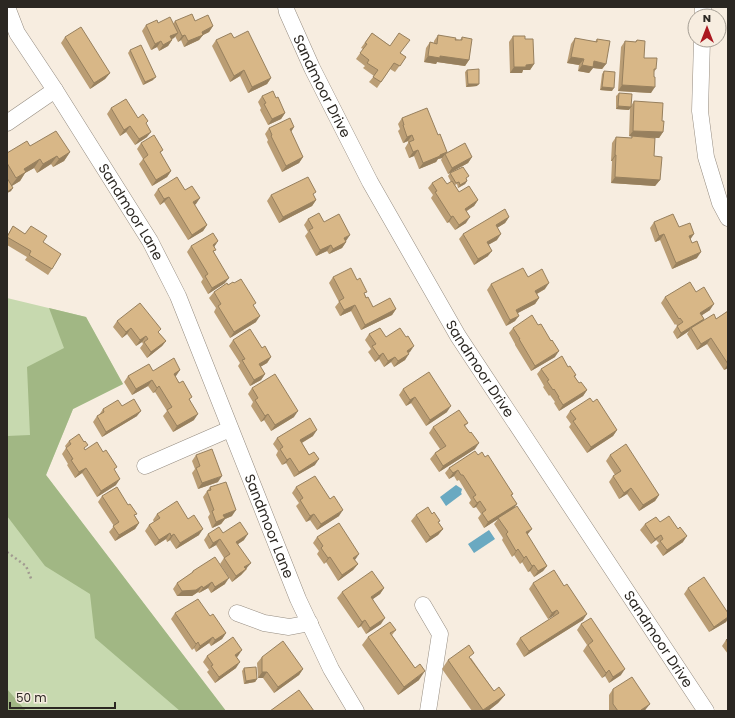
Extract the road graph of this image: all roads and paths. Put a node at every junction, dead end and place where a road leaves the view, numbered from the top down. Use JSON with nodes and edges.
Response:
{"nodes":[{"id":1,"x":7,"y":7,"type":"edge"},
{"id":2,"x":286,"y":7,"type":"edge"},
{"id":3,"x":702,"y":48,"type":"edge"},
{"id":4,"x":55,"y":90,"type":"junction"},
{"id":5,"x":7,"y":123,"type":"edge"},
{"id":6,"x":728,"y":218,"type":"edge"},
{"id":7,"x":230,"y":429,"type":"junction"},
{"id":8,"x":145,"y":466,"type":"dead end"},
{"id":9,"x":7,"y":552,"type":"edge"},
{"id":10,"x":32,"y":582,"type":"dead end"},
{"id":11,"x":423,"y":605,"type":"dead end"},
{"id":12,"x":238,"y":614,"type":"dead end"},
{"id":13,"x":310,"y":624,"type":"junction"},
{"id":14,"x":356,"y":711,"type":"edge"},
{"id":15,"x":428,"y":711,"type":"edge"},
{"id":16,"x":706,"y":711,"type":"edge"}],
"edges":[{"from":1,"to":4,"type":"street","name":"Sandmoor Lane"},
{"from":2,"to":16,"type":"street","name":"Sandmoor Drive"},
{"from":3,"to":6,"type":"street"},
{"from":4,"to":5,"type":"street"},
{"from":4,"to":7,"type":"street","name":"Sandmoor Lane"},
{"from":7,"to":8,"type":"street"},
{"from":7,"to":13,"type":"street","name":"Sandmoor Lane"},
{"from":9,"to":10,"type":"path"},
{"from":11,"to":15,"type":"street"},
{"from":12,"to":13,"type":"street"},
{"from":13,"to":14,"type":"street","name":"Sandmoor Lane"}]}
